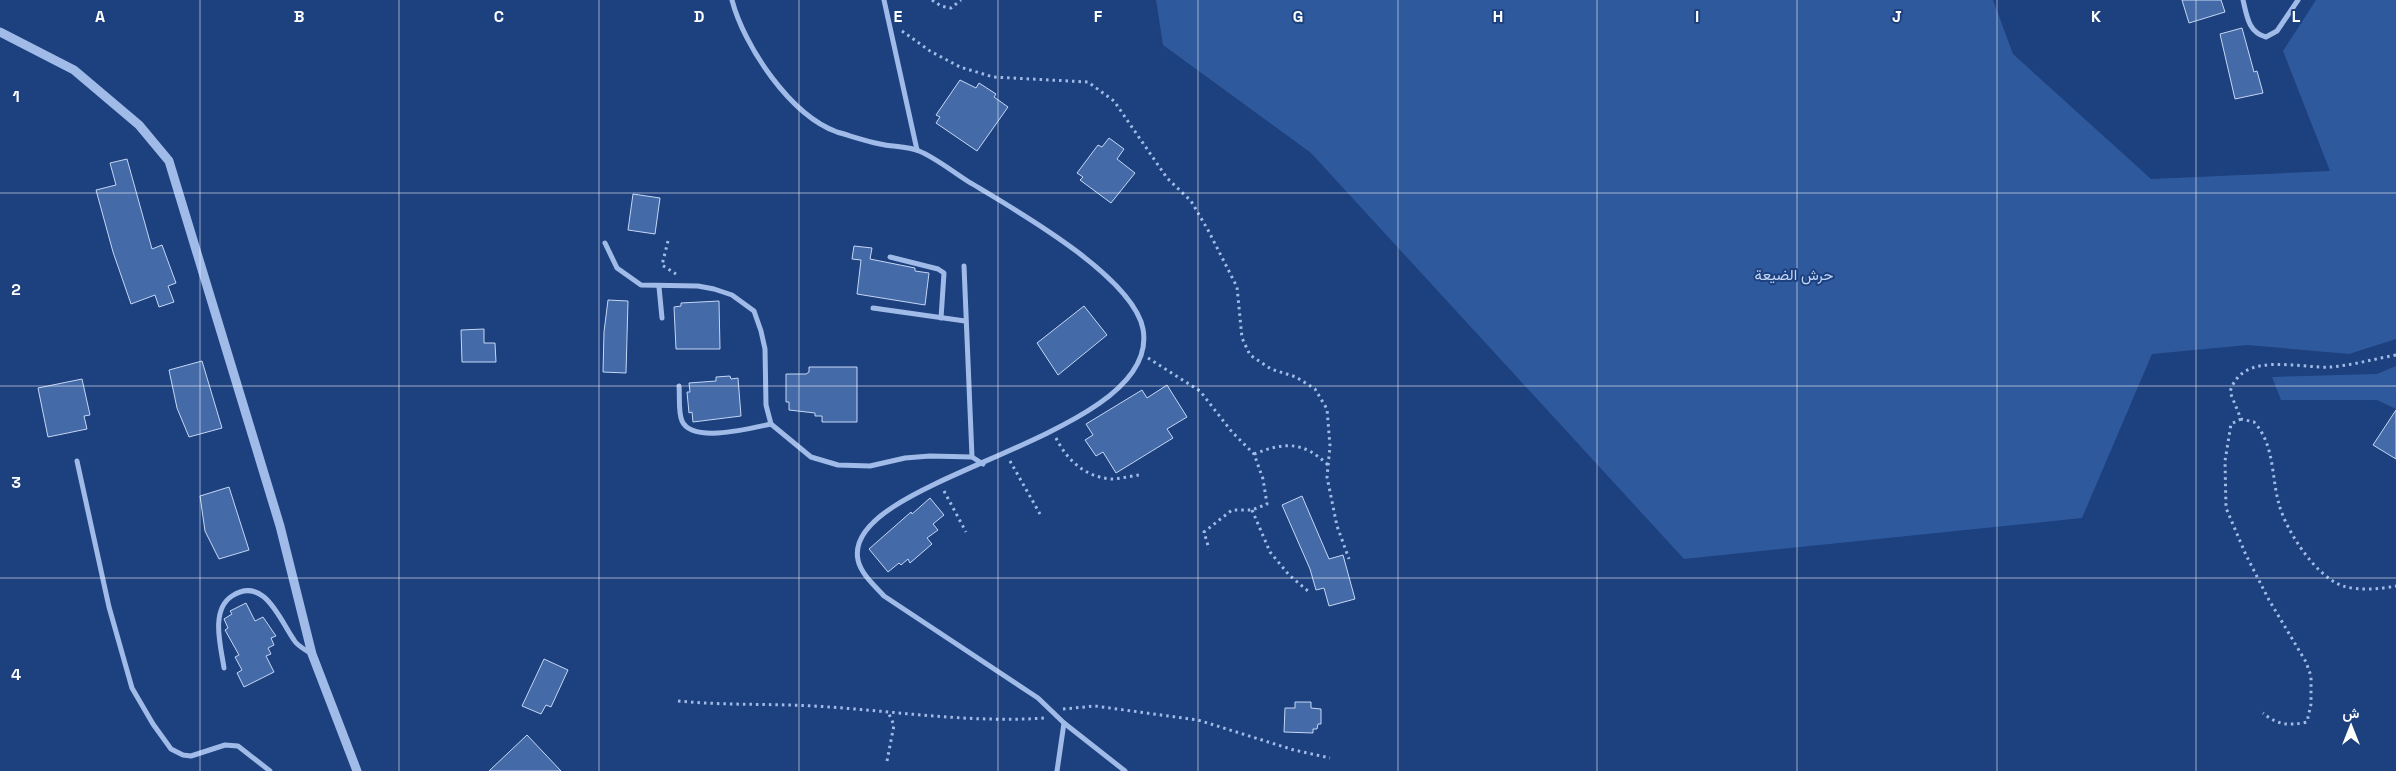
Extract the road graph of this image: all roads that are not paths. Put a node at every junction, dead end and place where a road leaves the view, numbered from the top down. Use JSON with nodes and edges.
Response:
{"nodes":[{"id":1,"x":732,"y":0,"type":"edge"},
{"id":2,"x":884,"y":0,"type":"edge"},
{"id":3,"x":2243,"y":0,"type":"edge"},
{"id":4,"x":2298,"y":0,"type":"edge"},
{"id":5,"x":0,"y":32,"type":"edge"},
{"id":6,"x":917,"y":150,"type":"junction"},
{"id":7,"x":605,"y":243,"type":"dead end"},
{"id":8,"x":890,"y":257,"type":"dead end"},
{"id":9,"x":964,"y":266,"type":"dead end"},
{"id":10,"x":659,"y":287,"type":"junction"},
{"id":11,"x":873,"y":308,"type":"dead end"},
{"id":12,"x":662,"y":318,"type":"dead end"},
{"id":13,"x":941,"y":318,"type":"junction"},
{"id":14,"x":965,"y":321,"type":"junction"},
{"id":15,"x":679,"y":386,"type":"dead end"},
{"id":16,"x":771,"y":424,"type":"junction"},
{"id":17,"x":972,"y":457,"type":"junction"},
{"id":18,"x":77,"y":461,"type":"dead end"},
{"id":19,"x":983,"y":464,"type":"junction"},
{"id":20,"x":312,"y":654,"type":"junction"},
{"id":21,"x":224,"y":668,"type":"dead end"},
{"id":22,"x":1064,"y":723,"type":"junction"},
{"id":23,"x":270,"y":771,"type":"edge"},
{"id":24,"x":357,"y":771,"type":"edge"},
{"id":25,"x":1057,"y":771,"type":"edge"},
{"id":26,"x":1125,"y":771,"type":"edge"}],
"edges":[{"from":1,"to":6,"type":"street"},
{"from":2,"to":6,"type":"street"},
{"from":3,"to":4,"type":"street"},
{"from":5,"to":20,"type":"street"},
{"from":6,"to":19,"type":"street"},
{"from":7,"to":10,"type":"street"},
{"from":8,"to":13,"type":"street"},
{"from":9,"to":14,"type":"street"},
{"from":10,"to":12,"type":"street"},
{"from":10,"to":16,"type":"street"},
{"from":11,"to":13,"type":"street"},
{"from":13,"to":14,"type":"street"},
{"from":14,"to":17,"type":"street"},
{"from":15,"to":16,"type":"street"},
{"from":16,"to":17,"type":"street"},
{"from":17,"to":19,"type":"street"},
{"from":18,"to":23,"type":"street"},
{"from":19,"to":22,"type":"street"},
{"from":20,"to":21,"type":"street"},
{"from":20,"to":24,"type":"street"},
{"from":22,"to":25,"type":"street"},
{"from":22,"to":26,"type":"street"}]}
